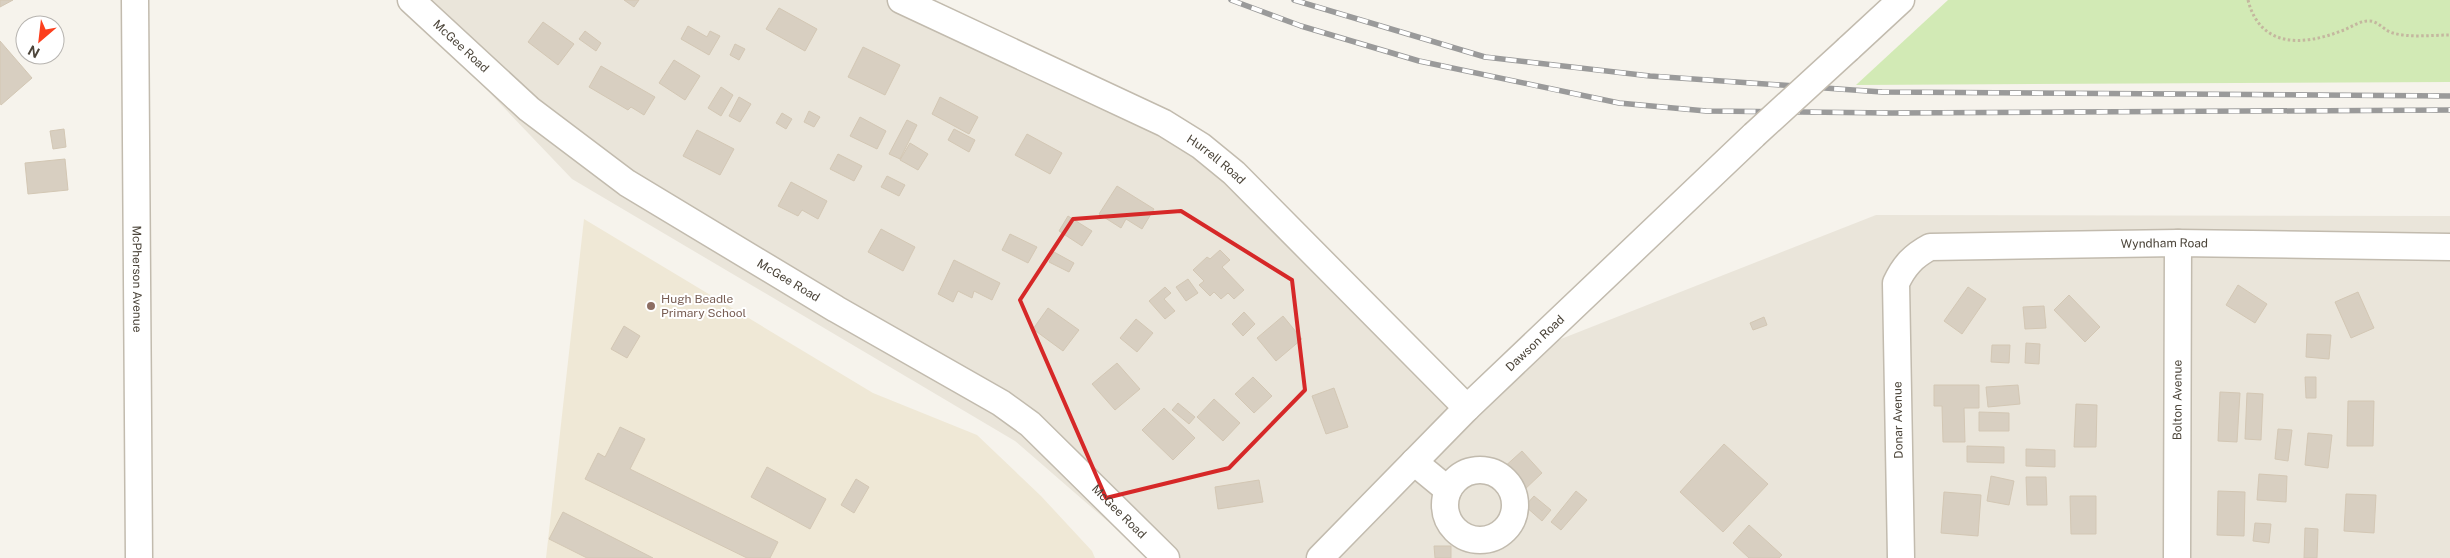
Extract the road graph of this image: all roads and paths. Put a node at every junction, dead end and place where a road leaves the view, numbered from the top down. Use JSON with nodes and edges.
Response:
{"nodes":[{"id":1,"x":135,"y":0,"type":"edge"},
{"id":2,"x":412,"y":0,"type":"edge"},
{"id":3,"x":901,"y":0,"type":"edge"},
{"id":4,"x":1901,"y":0,"type":"edge"},
{"id":5,"x":2248,"y":0,"type":"edge"},
{"id":6,"x":2450,"y":35,"type":"edge"},
{"id":7,"x":2178,"y":243,"type":"junction"},
{"id":8,"x":2450,"y":247,"type":"edge"},
{"id":9,"x":1896,"y":283,"type":"joint"},
{"id":10,"x":1467,"y":408,"type":"junction"},
{"id":11,"x":1414,"y":462,"type":"junction"},
{"id":12,"x":1448,"y":490,"type":"junction"},
{"id":13,"x":1486,"y":549,"type":"edge"},
{"id":14,"x":139,"y":558,"type":"edge"},
{"id":15,"x":1166,"y":558,"type":"edge"},
{"id":16,"x":1320,"y":558,"type":"edge"},
{"id":17,"x":1901,"y":558,"type":"edge"},
{"id":18,"x":2177,"y":558,"type":"edge"}],
"edges":[{"from":1,"to":14,"type":"street","name":"McPherson Avenue"},
{"from":2,"to":15,"type":"street","name":"McGee Road"},
{"from":3,"to":10,"type":"street","name":"Hurrell Road"},
{"from":4,"to":10,"type":"street","name":"Dawson Road","bridge":true},
{"from":5,"to":6,"type":"path"},
{"from":7,"to":8,"type":"street","name":"Wyndham Road"},
{"from":7,"to":9,"type":"street","name":"Wyndham Road"},
{"from":7,"to":18,"type":"street","name":"Bolton Avenue"},
{"from":9,"to":17,"type":"street","name":"Donar Avenue"},
{"from":10,"to":11,"type":"street","name":"Dawson Road"},
{"from":11,"to":12,"type":"street"},
{"from":11,"to":16,"type":"street","name":"Dawson Road"},
{"from":12,"to":13,"type":"street"},
{"from":12,"to":13,"type":"street"}]}
